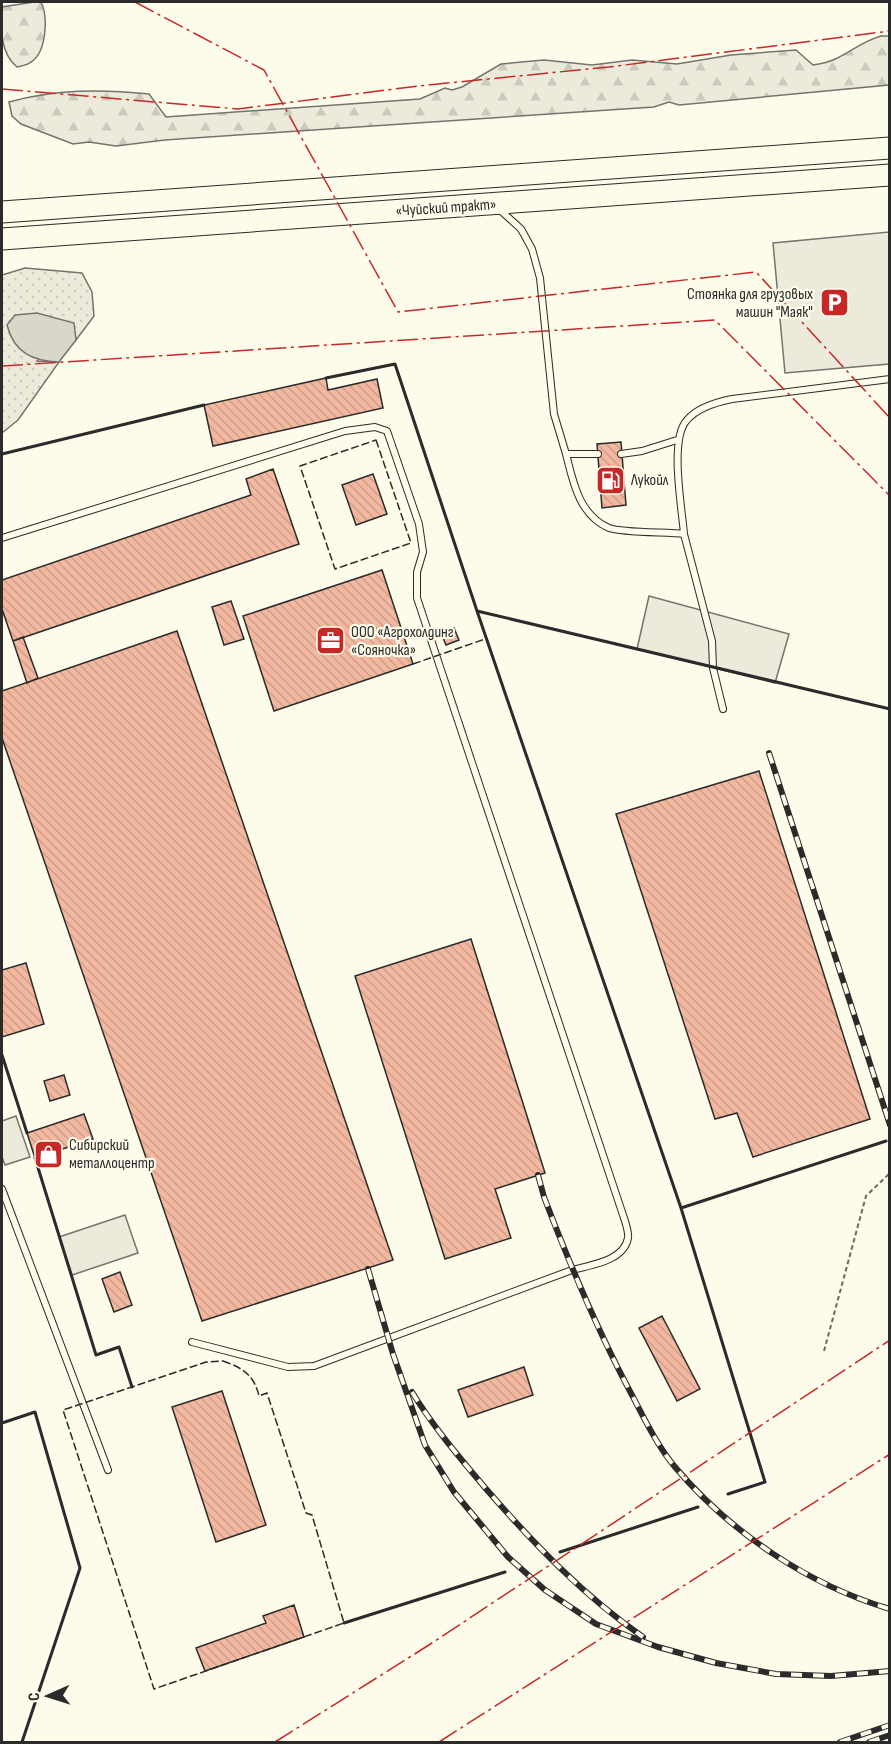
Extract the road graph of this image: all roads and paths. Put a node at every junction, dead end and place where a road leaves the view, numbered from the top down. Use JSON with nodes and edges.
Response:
{"nodes":[{"id":1,"x":890,"y":148,"type":"edge"},
{"id":2,"x":890,"y":175,"type":"edge"},
{"id":3,"x":494,"y":205,"type":"junction"},
{"id":4,"x":2,"y":212,"type":"edge"},
{"id":5,"x":2,"y":239,"type":"edge"},
{"id":6,"x":890,"y":379,"type":"edge"},
{"id":7,"x":677,"y":440,"type":"junction"},
{"id":8,"x":566,"y":454,"type":"junction"},
{"id":9,"x":598,"y":454,"type":"dead end"},
{"id":10,"x":621,"y":454,"type":"dead end"},
{"id":11,"x":684,"y":534,"type":"junction"},
{"id":12,"x":2,"y":538,"type":"edge"},
{"id":13,"x":723,"y":709,"type":"dead end"},
{"id":14,"x":890,"y":1173,"type":"edge"},
{"id":15,"x":2,"y":1189,"type":"edge"},
{"id":16,"x":192,"y":1342,"type":"dead end"},
{"id":17,"x":824,"y":1351,"type":"dead end"},
{"id":18,"x":108,"y":1470,"type":"dead end"}],
"edges":[{"from":1,"to":4,"type":"highway","name":"«Чуйский тракт»"},
{"from":2,"to":3,"type":"highway","name":"«Чуйский тракт»"},
{"from":3,"to":5,"type":"highway","name":"«Чуйский тракт»"},
{"from":3,"to":8,"type":"lane"},
{"from":6,"to":7,"type":"lane"},
{"from":7,"to":10,"type":"lane"},
{"from":7,"to":11,"type":"lane"},
{"from":8,"to":9,"type":"lane"},
{"from":8,"to":11,"type":"lane"},
{"from":11,"to":13,"type":"lane"},
{"from":12,"to":16,"type":"lane"},
{"from":14,"to":17,"type":"path"},
{"from":15,"to":18,"type":"lane"}]}
